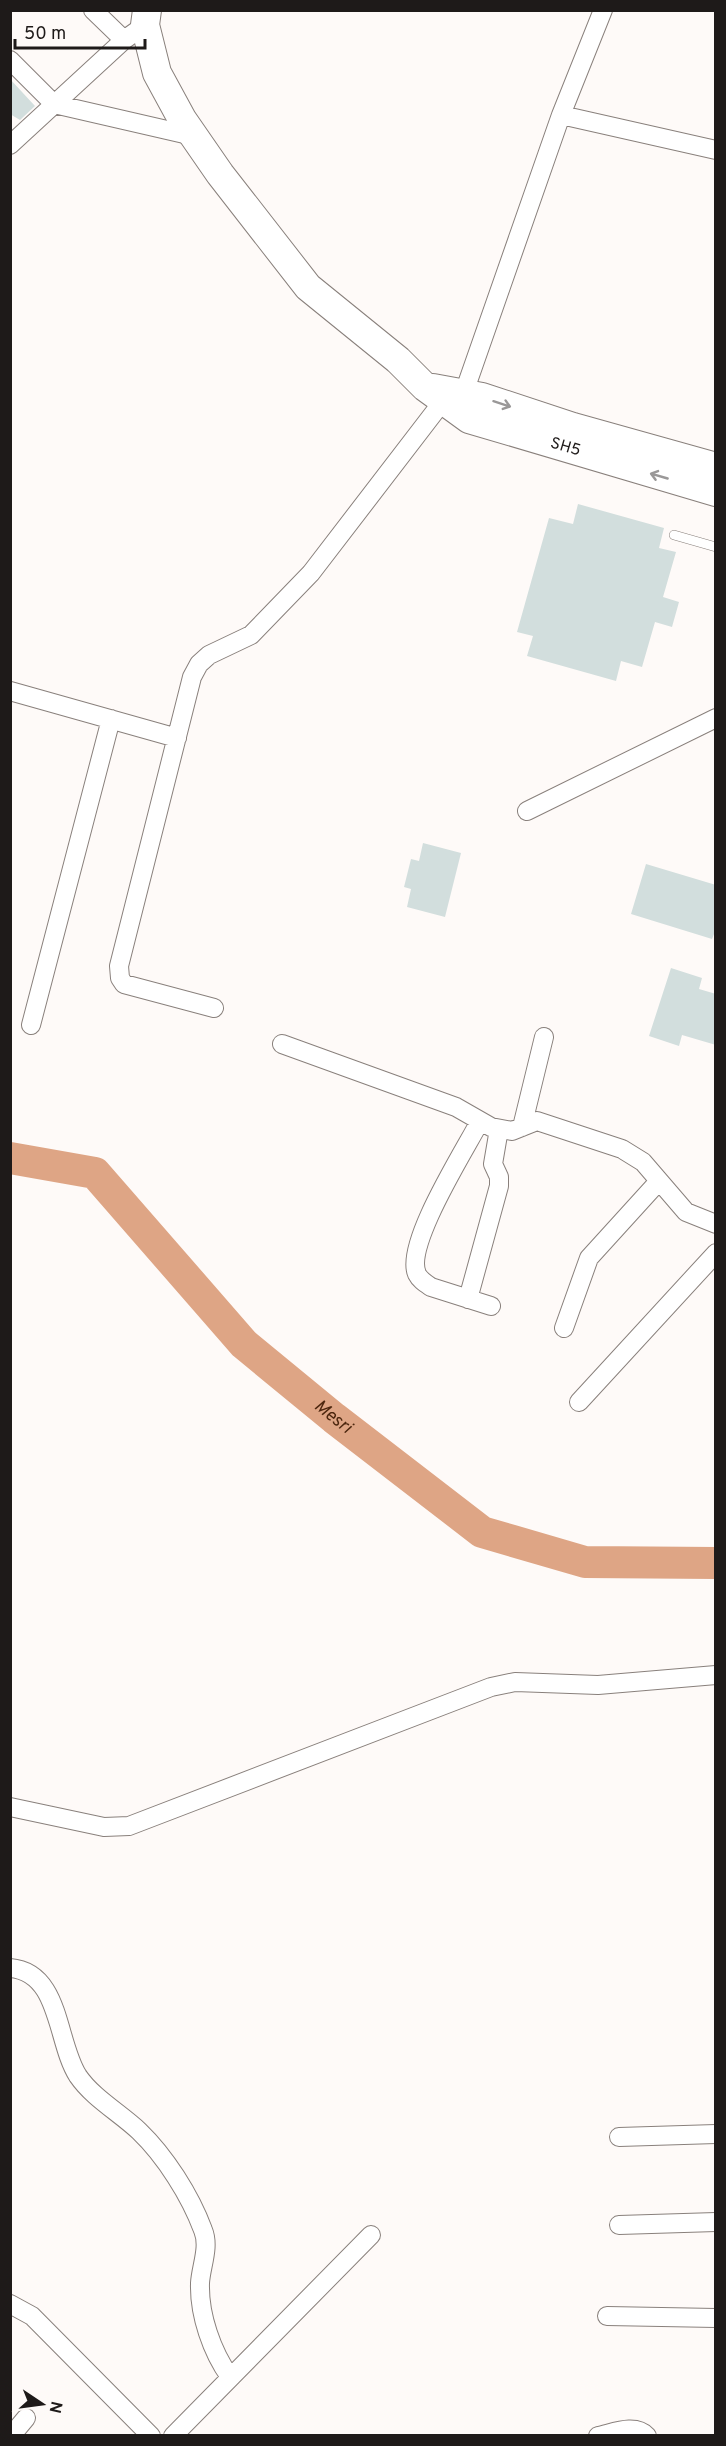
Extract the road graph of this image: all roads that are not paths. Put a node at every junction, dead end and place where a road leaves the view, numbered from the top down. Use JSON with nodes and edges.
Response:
{"nodes":[{"id":1,"x":93,"y":10,"type":"edge"},
{"id":2,"x":603,"y":10,"type":"edge"},
{"id":3,"x":139,"y":25,"type":"edge"},
{"id":4,"x":10,"y":60,"type":"edge"},
{"id":5,"x":54,"y":104,"type":"junction"},
{"id":6,"x":561,"y":115,"type":"junction"},
{"id":7,"x":194,"y":136,"type":"junction"},
{"id":8,"x":10,"y":145,"type":"edge"},
{"id":9,"x":716,"y":150,"type":"edge"},
{"id":10,"x":447,"y":398,"type":"junction"},
{"id":11,"x":716,"y":467,"type":"edge"},
{"id":12,"x":716,"y":492,"type":"edge"},
{"id":13,"x":674,"y":535,"type":"dead end"},
{"id":14,"x":716,"y":547,"type":"edge"},
{"id":15,"x":10,"y":692,"type":"edge"},
{"id":16,"x":716,"y":718,"type":"edge"},
{"id":17,"x":111,"y":719,"type":"junction"},
{"id":18,"x":177,"y":738,"type":"junction"},
{"id":19,"x":527,"y":811,"type":"dead end"},
{"id":20,"x":214,"y":1008,"type":"dead end"},
{"id":21,"x":31,"y":1025,"type":"dead end"},
{"id":22,"x":544,"y":1036,"type":"dead end"},
{"id":23,"x":282,"y":1044,"type":"dead end"},
{"id":24,"x":480,"y":1121,"type":"junction"},
{"id":25,"x":522,"y":1127,"type":"junction"},
{"id":26,"x":499,"y":1129,"type":"junction"},
{"id":27,"x":659,"y":1181,"type":"junction"},
{"id":28,"x":716,"y":1224,"type":"edge"},
{"id":29,"x":716,"y":1253,"type":"edge"},
{"id":30,"x":468,"y":1299,"type":"junction"},
{"id":31,"x":491,"y":1306,"type":"dead end"},
{"id":32,"x":564,"y":1328,"type":"dead end"},
{"id":33,"x":579,"y":1402,"type":"dead end"},
{"id":34,"x":716,"y":1675,"type":"edge"},
{"id":35,"x":10,"y":1807,"type":"edge"},
{"id":36,"x":10,"y":1968,"type":"edge"},
{"id":37,"x":716,"y":2134,"type":"edge"},
{"id":38,"x":619,"y":2137,"type":"dead end"},
{"id":39,"x":716,"y":2222,"type":"edge"},
{"id":40,"x":619,"y":2225,"type":"dead end"},
{"id":41,"x":370,"y":2235,"type":"dead end"},
{"id":42,"x":10,"y":2304,"type":"edge"},
{"id":43,"x":607,"y":2316,"type":"dead end"},
{"id":44,"x":716,"y":2318,"type":"edge"},
{"id":45,"x":230,"y":2377,"type":"junction"},
{"id":46,"x":26,"y":2418,"type":"dead end"},
{"id":47,"x":11,"y":2436,"type":"edge"},
{"id":48,"x":151,"y":2436,"type":"edge"},
{"id":49,"x":173,"y":2436,"type":"edge"},
{"id":50,"x":598,"y":2436,"type":"edge"},
{"id":51,"x":647,"y":2436,"type":"edge"}],
"edges":[{"from":1,"to":3,"type":"street"},
{"from":2,"to":6,"type":"street"},
{"from":3,"to":5,"type":"street"},
{"from":3,"to":7,"type":"main road","name":"SH5"},
{"from":4,"to":5,"type":"street"},
{"from":5,"to":7,"type":"street"},
{"from":5,"to":8,"type":"street"},
{"from":6,"to":9,"type":"street"},
{"from":6,"to":10,"type":"street"},
{"from":7,"to":10,"type":"main road","name":"SH5"},
{"from":10,"to":11,"type":"main road","number":"SH5","one_way":true},
{"from":12,"to":10,"type":"main road","name":"SH5","one_way":true},
{"from":10,"to":18,"type":"street"},
{"from":13,"to":14,"type":"lane"},
{"from":15,"to":17,"type":"street"},
{"from":16,"to":19,"type":"street"},
{"from":17,"to":18,"type":"street"},
{"from":17,"to":21,"type":"street"},
{"from":18,"to":20,"type":"street"},
{"from":22,"to":25,"type":"street"},
{"from":23,"to":24,"type":"street"},
{"from":24,"to":26,"type":"street"},
{"from":24,"to":30,"type":"street"},
{"from":25,"to":26,"type":"street"},
{"from":25,"to":27,"type":"street"},
{"from":26,"to":30,"type":"street"},
{"from":27,"to":28,"type":"street"},
{"from":27,"to":32,"type":"street"},
{"from":29,"to":33,"type":"street"},
{"from":30,"to":31,"type":"street"},
{"from":34,"to":35,"type":"street"},
{"from":36,"to":45,"type":"street"},
{"from":37,"to":38,"type":"street"},
{"from":39,"to":40,"type":"street"},
{"from":41,"to":45,"type":"street"},
{"from":42,"to":48,"type":"street"},
{"from":43,"to":44,"type":"street"},
{"from":45,"to":49,"type":"street"},
{"from":46,"to":47,"type":"street"},
{"from":50,"to":51,"type":"street"}]}
